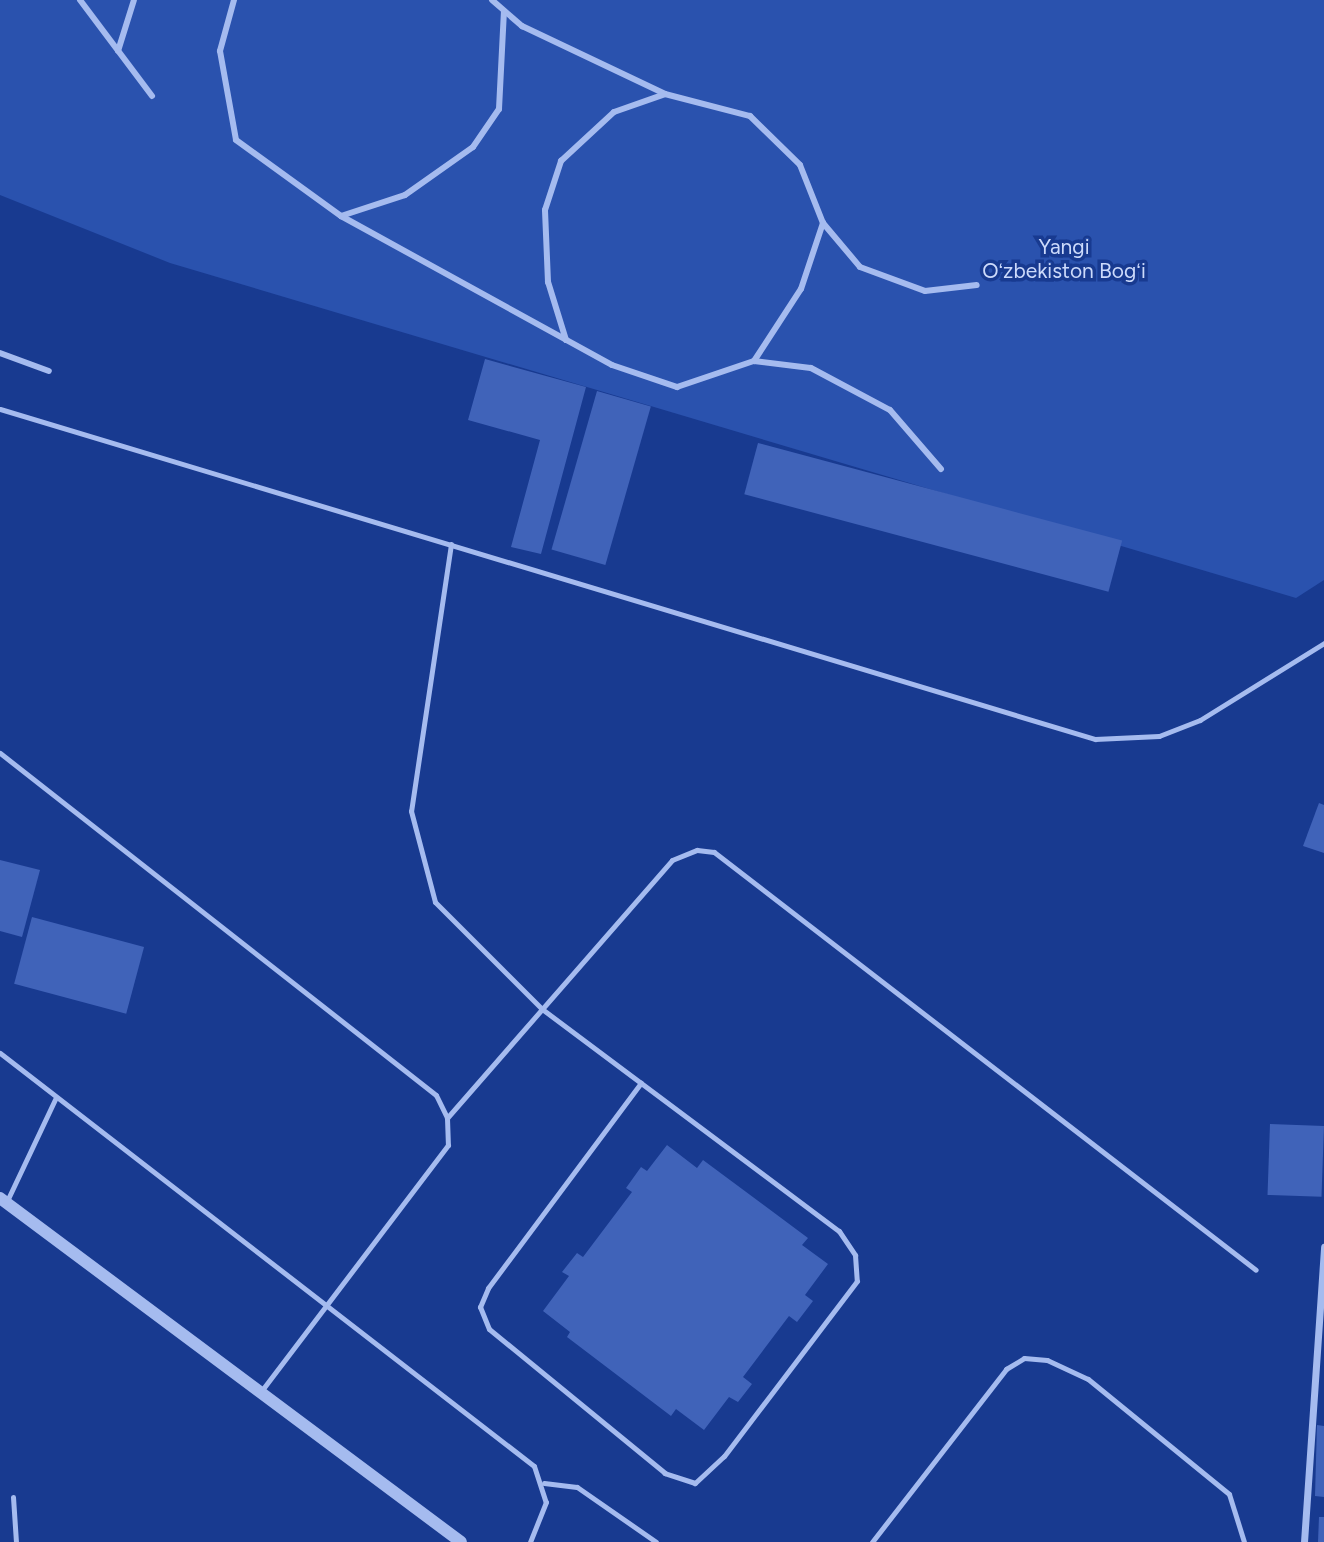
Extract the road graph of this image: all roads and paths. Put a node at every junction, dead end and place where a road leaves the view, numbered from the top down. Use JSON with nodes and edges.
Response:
{"nodes":[{"id":1,"x":80,"y":0,"type":"edge"},
{"id":2,"x":134,"y":0,"type":"edge"},
{"id":3,"x":234,"y":0,"type":"edge"},
{"id":4,"x":492,"y":0,"type":"edge"},
{"id":5,"x":504,"y":10,"type":"junction"},
{"id":6,"x":118,"y":51,"type":"junction"},
{"id":7,"x":665,"y":94,"type":"junction"},
{"id":8,"x":152,"y":96,"type":"dead end"},
{"id":9,"x":341,"y":216,"type":"junction"},
{"id":10,"x":823,"y":223,"type":"junction"},
{"id":11,"x":977,"y":285,"type":"dead end"},
{"id":12,"x":566,"y":340,"type":"junction"},
{"id":13,"x":0,"y":353,"type":"edge"},
{"id":14,"x":754,"y":361,"type":"junction"},
{"id":15,"x":49,"y":371,"type":"dead end"},
{"id":16,"x":0,"y":409,"type":"edge"},
{"id":17,"x":941,"y":469,"type":"dead end"},
{"id":18,"x":452,"y":544,"type":"junction"},
{"id":19,"x":1324,"y":643,"type":"edge"},
{"id":20,"x":0,"y":753,"type":"edge"},
{"id":21,"x":542,"y":1009,"type":"junction"},
{"id":22,"x":0,"y":1053,"type":"edge"},
{"id":23,"x":641,"y":1083,"type":"junction"},
{"id":24,"x":56,"y":1097,"type":"junction"},
{"id":25,"x":447,"y":1118,"type":"junction"},
{"id":26,"x":3,"y":1200,"type":"edge"},
{"id":27,"x":1324,"y":1247,"type":"edge"},
{"id":28,"x":1256,"y":1270,"type":"dead end"},
{"id":29,"x":324,"y":1309,"type":"junction"},
{"id":30,"x":260,"y":1393,"type":"junction"},
{"id":31,"x":544,"y":1483,"type":"junction"},
{"id":32,"x":13,"y":1497,"type":"dead end"},
{"id":33,"x":16,"y":1542,"type":"edge"},
{"id":34,"x":461,"y":1542,"type":"edge"},
{"id":35,"x":530,"y":1542,"type":"edge"},
{"id":36,"x":656,"y":1542,"type":"edge"},
{"id":37,"x":872,"y":1542,"type":"edge"},
{"id":38,"x":1244,"y":1542,"type":"edge"},
{"id":39,"x":1304,"y":1542,"type":"edge"}],
"edges":[{"from":1,"to":6,"type":"street"},
{"from":2,"to":6,"type":"street"},
{"from":3,"to":9,"type":"street"},
{"from":4,"to":5,"type":"street"},
{"from":5,"to":7,"type":"street"},
{"from":5,"to":9,"type":"street"},
{"from":6,"to":8,"type":"street"},
{"from":7,"to":10,"type":"street"},
{"from":7,"to":12,"type":"street"},
{"from":9,"to":12,"type":"street"},
{"from":10,"to":11,"type":"street"},
{"from":10,"to":14,"type":"street"},
{"from":12,"to":14,"type":"street"},
{"from":13,"to":15,"type":"street"},
{"from":14,"to":17,"type":"street"},
{"from":16,"to":18,"type":"lane"},
{"from":18,"to":19,"type":"lane"},
{"from":18,"to":21,"type":"lane"},
{"from":20,"to":25,"type":"lane"},
{"from":21,"to":23,"type":"lane"},
{"from":21,"to":25,"type":"lane"},
{"from":21,"to":28,"type":"lane"},
{"from":22,"to":24,"type":"lane"},
{"from":23,"to":23,"type":"lane"},
{"from":24,"to":26,"type":"lane"},
{"from":24,"to":29,"type":"lane"},
{"from":25,"to":29,"type":"lane"},
{"from":26,"to":30,"type":"street"},
{"from":27,"to":39,"type":"street"},
{"from":29,"to":30,"type":"lane"},
{"from":29,"to":31,"type":"lane"},
{"from":30,"to":34,"type":"street"},
{"from":31,"to":35,"type":"lane"},
{"from":31,"to":36,"type":"lane"},
{"from":32,"to":33,"type":"lane"},
{"from":37,"to":38,"type":"lane"}]}
